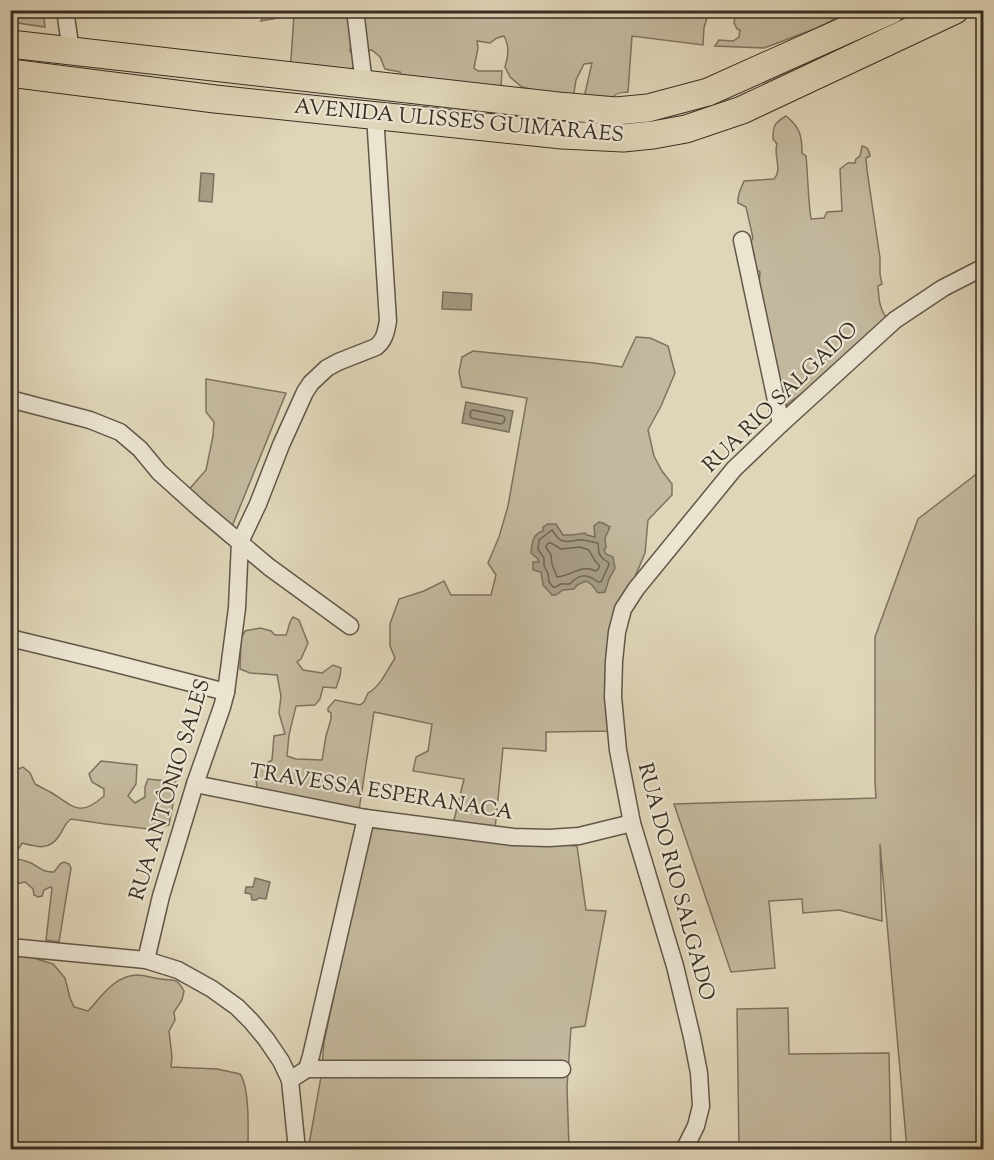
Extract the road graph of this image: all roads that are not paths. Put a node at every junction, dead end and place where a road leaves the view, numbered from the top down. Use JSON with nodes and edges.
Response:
{"nodes":[{"id":1,"x":65,"y":10,"type":"edge"},
{"id":2,"x":355,"y":10,"type":"edge"},
{"id":3,"x":891,"y":10,"type":"edge"},
{"id":4,"x":955,"y":10,"type":"edge"},
{"id":5,"x":10,"y":44,"type":"edge"},
{"id":6,"x":71,"y":51,"type":"junction"},
{"id":7,"x":220,"y":68,"type":"junction"},
{"id":8,"x":10,"y":73,"type":"edge"},
{"id":9,"x":364,"y":84,"type":"junction"},
{"id":10,"x":215,"y":99,"type":"junction"},
{"id":11,"x":375,"y":115,"type":"junction"},
{"id":12,"x":742,"y":240,"type":"dead end"},
{"id":13,"x":984,"y":267,"type":"edge"},
{"id":14,"x":10,"y":399,"type":"edge"},
{"id":15,"x":781,"y":424,"type":"junction"},
{"id":16,"x":240,"y":542,"type":"junction"},
{"id":17,"x":636,"y":589,"type":"joint"},
{"id":18,"x":350,"y":626,"type":"dead end"},
{"id":19,"x":10,"y":639,"type":"edge"},
{"id":20,"x":226,"y":692,"type":"junction"},
{"id":21,"x":195,"y":784,"type":"junction"},
{"id":22,"x":366,"y":818,"type":"junction"},
{"id":23,"x":632,"y":823,"type":"junction"},
{"id":24,"x":10,"y":947,"type":"edge"},
{"id":25,"x":146,"y":960,"type":"junction"},
{"id":26,"x":307,"y":1070,"type":"junction"},
{"id":27,"x":562,"y":1070,"type":"dead end"},
{"id":28,"x":290,"y":1080,"type":"junction"},
{"id":29,"x":297,"y":1149,"type":"edge"},
{"id":30,"x":682,"y":1149,"type":"edge"}],
"edges":[{"from":1,"to":6,"type":"street"},
{"from":2,"to":9,"type":"street"},
{"from":3,"to":9,"type":"main road","name":"AVENIDA ULISSES GUIMARÃES"},
{"from":4,"to":11,"type":"main road","name":"AVENIDA ULISSES GUIMARÃES"},
{"from":5,"to":6,"type":"main road","name":"AVENIDA ULISSES GUIMARÃES"},
{"from":6,"to":7,"type":"main road","name":"AVENIDA ULISSES GUIMARÃES"},
{"from":7,"to":9,"type":"main road","name":"AVENIDA ULISSES GUIMARÃES"},
{"from":7,"to":10,"type":"main road"},
{"from":8,"to":10,"type":"main road","name":"AVENIDA ULISSES GUIMARÃES"},
{"from":10,"to":11,"type":"main road","name":"AVENIDA ULISSES GUIMARÃES"},
{"from":11,"to":16,"type":"street","name":"RUA ANTÔNIO SALES"},
{"from":12,"to":15,"type":"street"},
{"from":13,"to":15,"type":"street","name":"RUA RIO SALGADO"},
{"from":14,"to":16,"type":"street"},
{"from":15,"to":17,"type":"street","name":"RUA RIO SALGADO"},
{"from":16,"to":18,"type":"street"},
{"from":16,"to":20,"type":"street","name":"RUA ANTÔNIO SALES"},
{"from":17,"to":23,"type":"street","name":"RUA DO RIO SALGADO"},
{"from":19,"to":20,"type":"street"},
{"from":20,"to":21,"type":"street","name":"RUA ANTÔNIO SALES"},
{"from":21,"to":22,"type":"street","name":"TRAVESSA ESPERANACA"},
{"from":21,"to":25,"type":"street","name":"RUA ANTÔNIO SALES"},
{"from":22,"to":23,"type":"street","name":"TRAVESSA ESPERANACA"},
{"from":22,"to":26,"type":"street"},
{"from":23,"to":30,"type":"street","name":"RUA DO RIO SALGADO"},
{"from":24,"to":25,"type":"street"},
{"from":25,"to":28,"type":"street"},
{"from":26,"to":27,"type":"street"},
{"from":26,"to":28,"type":"street"},
{"from":28,"to":29,"type":"street"}]}
